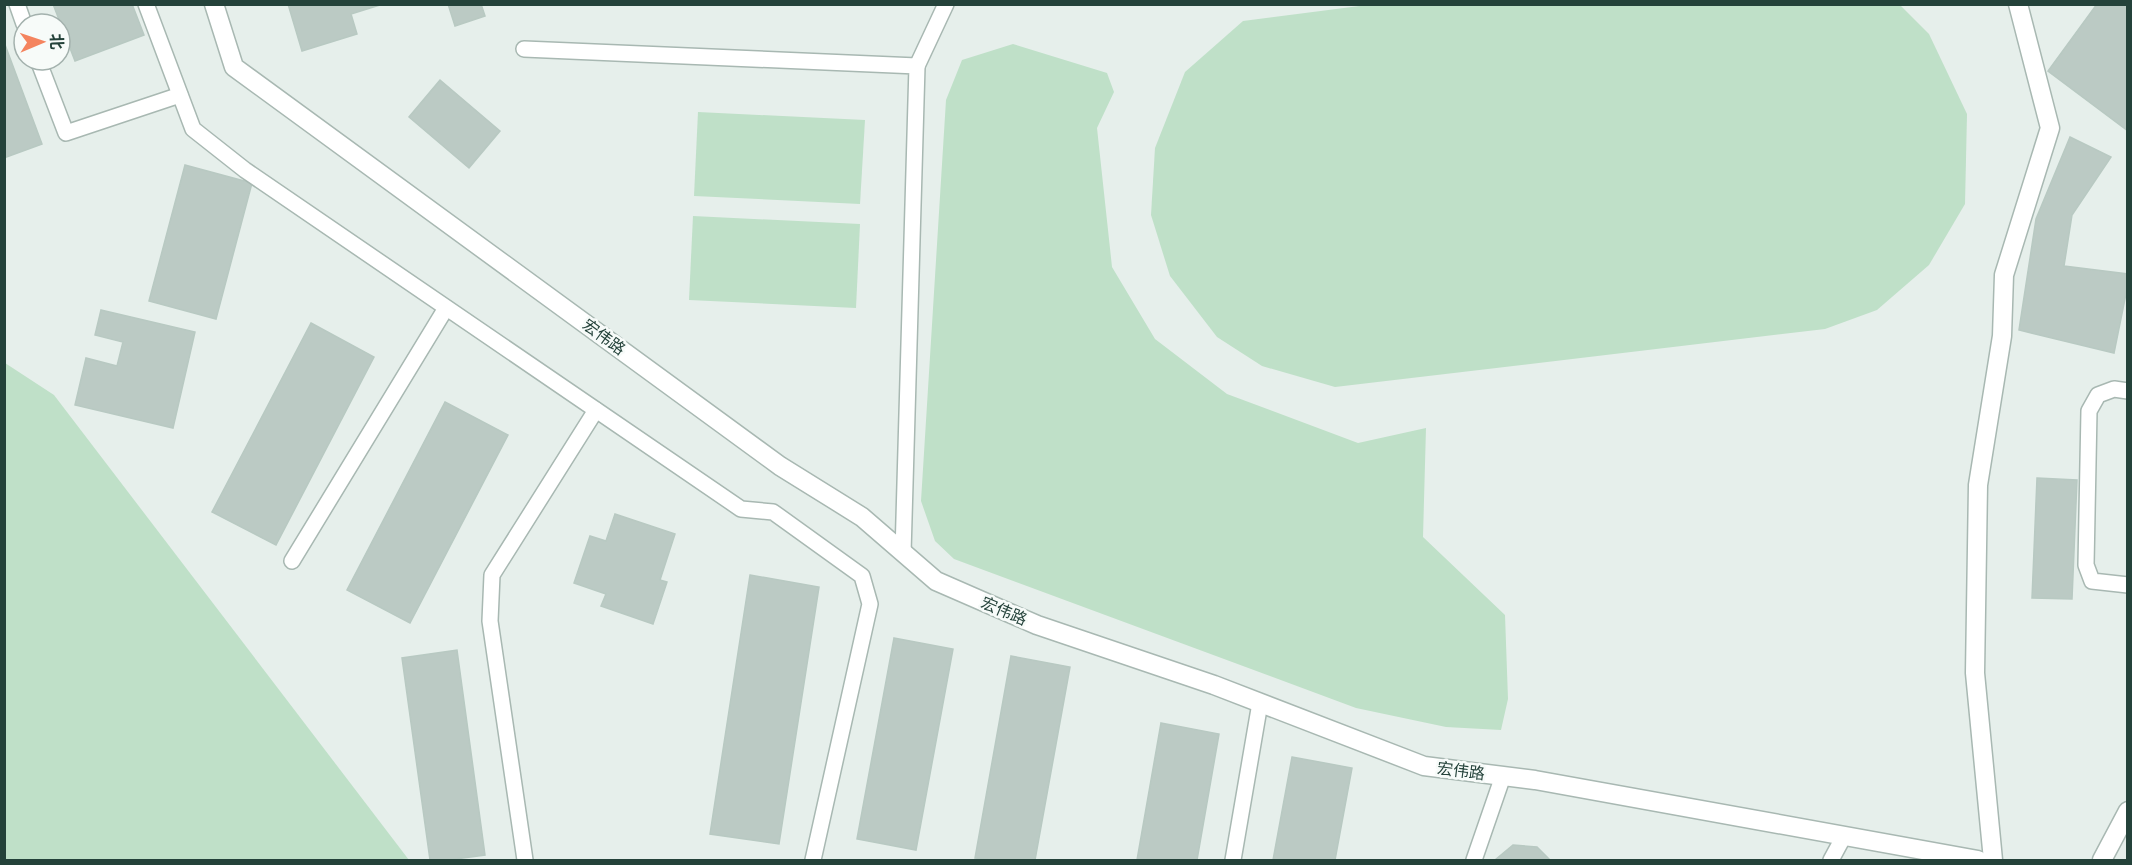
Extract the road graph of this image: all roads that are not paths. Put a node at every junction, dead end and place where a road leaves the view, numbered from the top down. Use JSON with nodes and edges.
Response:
{"nodes":[{"id":1,"x":146,"y":4,"type":"edge"},
{"id":2,"x":214,"y":4,"type":"edge"},
{"id":3,"x":946,"y":4,"type":"edge"},
{"id":4,"x":2018,"y":4,"type":"edge"},
{"id":5,"x":524,"y":49,"type":"dead end"},
{"id":6,"x":917,"y":66,"type":"junction"},
{"id":7,"x":43,"y":72,"type":"edge"},
{"id":8,"x":180,"y":95,"type":"junction"},
{"id":9,"x":446,"y":308,"type":"junction"},
{"id":10,"x":2127,"y":391,"type":"edge"},
{"id":11,"x":596,"y":410,"type":"junction"},
{"id":12,"x":903,"y":553,"type":"junction"},
{"id":13,"x":292,"y":561,"type":"dead end"},
{"id":14,"x":2127,"y":585,"type":"edge"},
{"id":15,"x":1260,"y":703,"type":"junction"},
{"id":16,"x":1503,"y":776,"type":"junction"},
{"id":17,"x":2127,"y":812,"type":"edge"},
{"id":18,"x":1844,"y":836,"type":"junction"},
{"id":19,"x":525,"y":861,"type":"edge"},
{"id":20,"x":813,"y":861,"type":"edge"},
{"id":21,"x":1233,"y":861,"type":"edge"},
{"id":22,"x":1474,"y":861,"type":"edge"},
{"id":23,"x":1831,"y":861,"type":"edge"},
{"id":24,"x":1978,"y":861,"type":"edge"},
{"id":25,"x":1993,"y":861,"type":"edge"},
{"id":26,"x":2102,"y":861,"type":"edge"}],
"edges":[{"from":1,"to":8,"type":"lane"},
{"from":2,"to":12,"type":"street","name":"宏伟路"},
{"from":3,"to":6,"type":"lane"},
{"from":4,"to":25,"type":"street"},
{"from":5,"to":6,"type":"lane"},
{"from":6,"to":12,"type":"lane"},
{"from":7,"to":8,"type":"lane"},
{"from":8,"to":9,"type":"lane"},
{"from":9,"to":11,"type":"lane"},
{"from":9,"to":13,"type":"lane"},
{"from":10,"to":14,"type":"lane"},
{"from":11,"to":19,"type":"lane"},
{"from":11,"to":20,"type":"lane"},
{"from":12,"to":15,"type":"street","name":"宏伟路"},
{"from":15,"to":16,"type":"street","name":"宏伟路"},
{"from":15,"to":21,"type":"lane"},
{"from":16,"to":18,"type":"street","name":"宏伟路"},
{"from":16,"to":22,"type":"lane"},
{"from":17,"to":26,"type":"street"},
{"from":18,"to":23,"type":"lane"},
{"from":18,"to":24,"type":"street","name":"宏伟路"}]}
